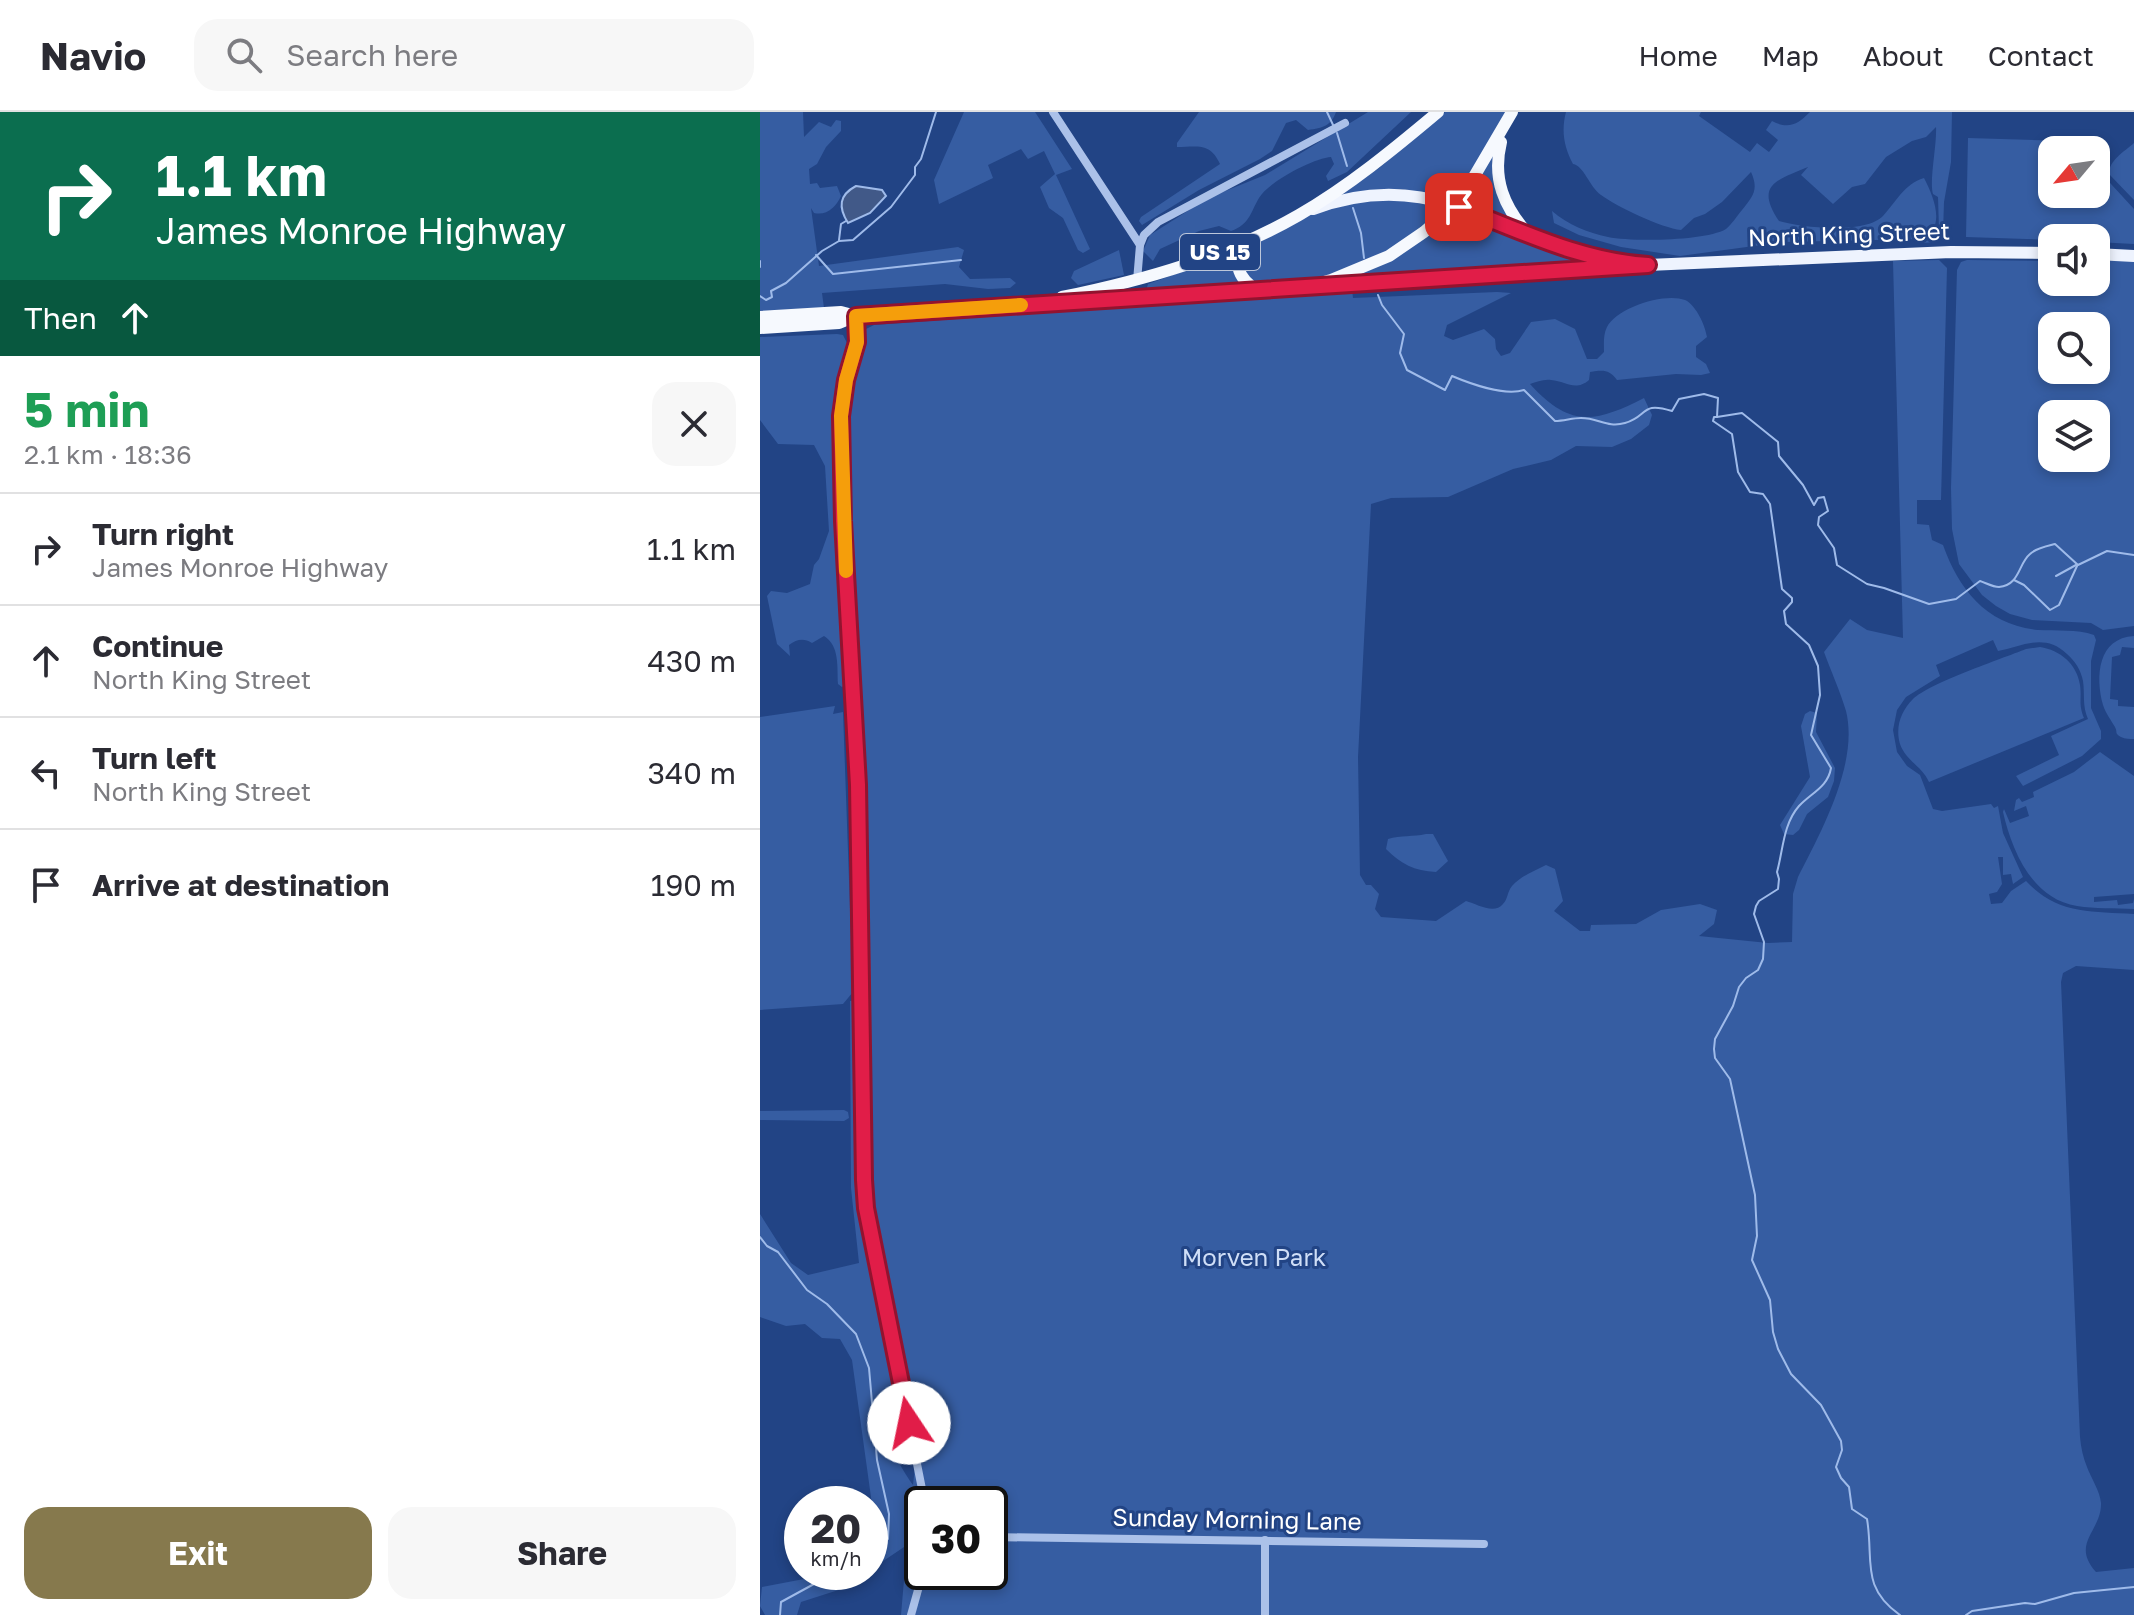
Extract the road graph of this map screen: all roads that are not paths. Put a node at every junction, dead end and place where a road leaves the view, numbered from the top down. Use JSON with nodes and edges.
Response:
{"nodes":[{"id":1,"x":1053,"y":112,"type":"edge"},
{"id":2,"x":1438,"y":112,"type":"edge"},
{"id":3,"x":1512,"y":112,"type":"edge"},
{"id":4,"x":1338,"y":127,"type":"dead end"},
{"id":5,"x":1504,"y":129,"type":"junction"},
{"id":6,"x":1453,"y":204,"type":"junction"},
{"id":7,"x":1300,"y":214,"type":"junction"},
{"id":8,"x":1528,"y":234,"type":"junction"},
{"id":9,"x":1259,"y":235,"type":"junction"},
{"id":10,"x":1140,"y":245,"type":"junction"},
{"id":11,"x":2038,"y":253,"type":"edge"},
{"id":12,"x":2110,"y":255,"type":"edge"},
{"id":13,"x":2134,"y":256,"type":"edge"},
{"id":14,"x":1648,"y":265,"type":"junction"},
{"id":15,"x":1137,"y":281,"type":"junction"},
{"id":16,"x":1300,"y":289,"type":"junction"},
{"id":17,"x":1258,"y":291,"type":"junction"},
{"id":18,"x":1144,"y":298,"type":"junction"},
{"id":19,"x":1026,"y":305,"type":"junction"},
{"id":20,"x":856,"y":316,"type":"junction"},
{"id":21,"x":760,"y":317,"type":"edge"},
{"id":22,"x":760,"y":328,"type":"edge"},
{"id":23,"x":921,"y":1486,"type":"edge"},
{"id":24,"x":1008,"y":1537,"type":"edge"},
{"id":25,"x":1265,"y":1540,"type":"junction"},
{"id":26,"x":1484,"y":1544,"type":"dead end"},
{"id":27,"x":918,"y":1590,"type":"edge"},
{"id":28,"x":911,"y":1615,"type":"edge"},
{"id":29,"x":1265,"y":1615,"type":"edge"}],
"edges":[{"from":1,"to":10,"type":"street"},
{"from":2,"to":7,"type":"highway","number":"US 15"},
{"from":3,"to":5,"type":"highway","number":"US 15"},
{"from":4,"to":10,"type":"street"},
{"from":5,"to":6,"type":"highway","number":"US 15"},
{"from":5,"to":8,"type":"highway"},
{"from":6,"to":7,"type":"main road","name":"North King Street"},
{"from":6,"to":8,"type":"main road","name":"North King Street"},
{"from":6,"to":16,"type":"highway","number":"US 15"},
{"from":7,"to":9,"type":"highway","number":"US 15"},
{"from":8,"to":14,"type":"main road","name":"North King Street"},
{"from":9,"to":15,"type":"highway","number":"US 15"},
{"from":9,"to":17,"type":"highway"},
{"from":10,"to":15,"type":"street"},
{"from":11,"to":14,"type":"main road","name":"North King Street"},
{"from":12,"to":13,"type":"main road"},
{"from":14,"to":16,"type":"main road","name":"North King Street"},
{"from":15,"to":18,"type":"highway"},
{"from":15,"to":19,"type":"highway","number":"US 15"},
{"from":16,"to":17,"type":"highway","number":"US 15"},
{"from":17,"to":18,"type":"highway","number":"US 15"},
{"from":18,"to":19,"type":"highway","number":"US 15"},
{"from":19,"to":20,"type":"highway","number":"US 15"},
{"from":20,"to":21,"type":"highway","number":"US 15"},
{"from":20,"to":22,"type":"highway","number":"US 15"},
{"from":20,"to":23,"type":"street"},
{"from":24,"to":25,"type":"street","name":"Sunday Morning Lane"},
{"from":25,"to":26,"type":"street","name":"Sunday Morning Lane"},
{"from":25,"to":29,"type":"street"},
{"from":27,"to":28,"type":"street"}]}
